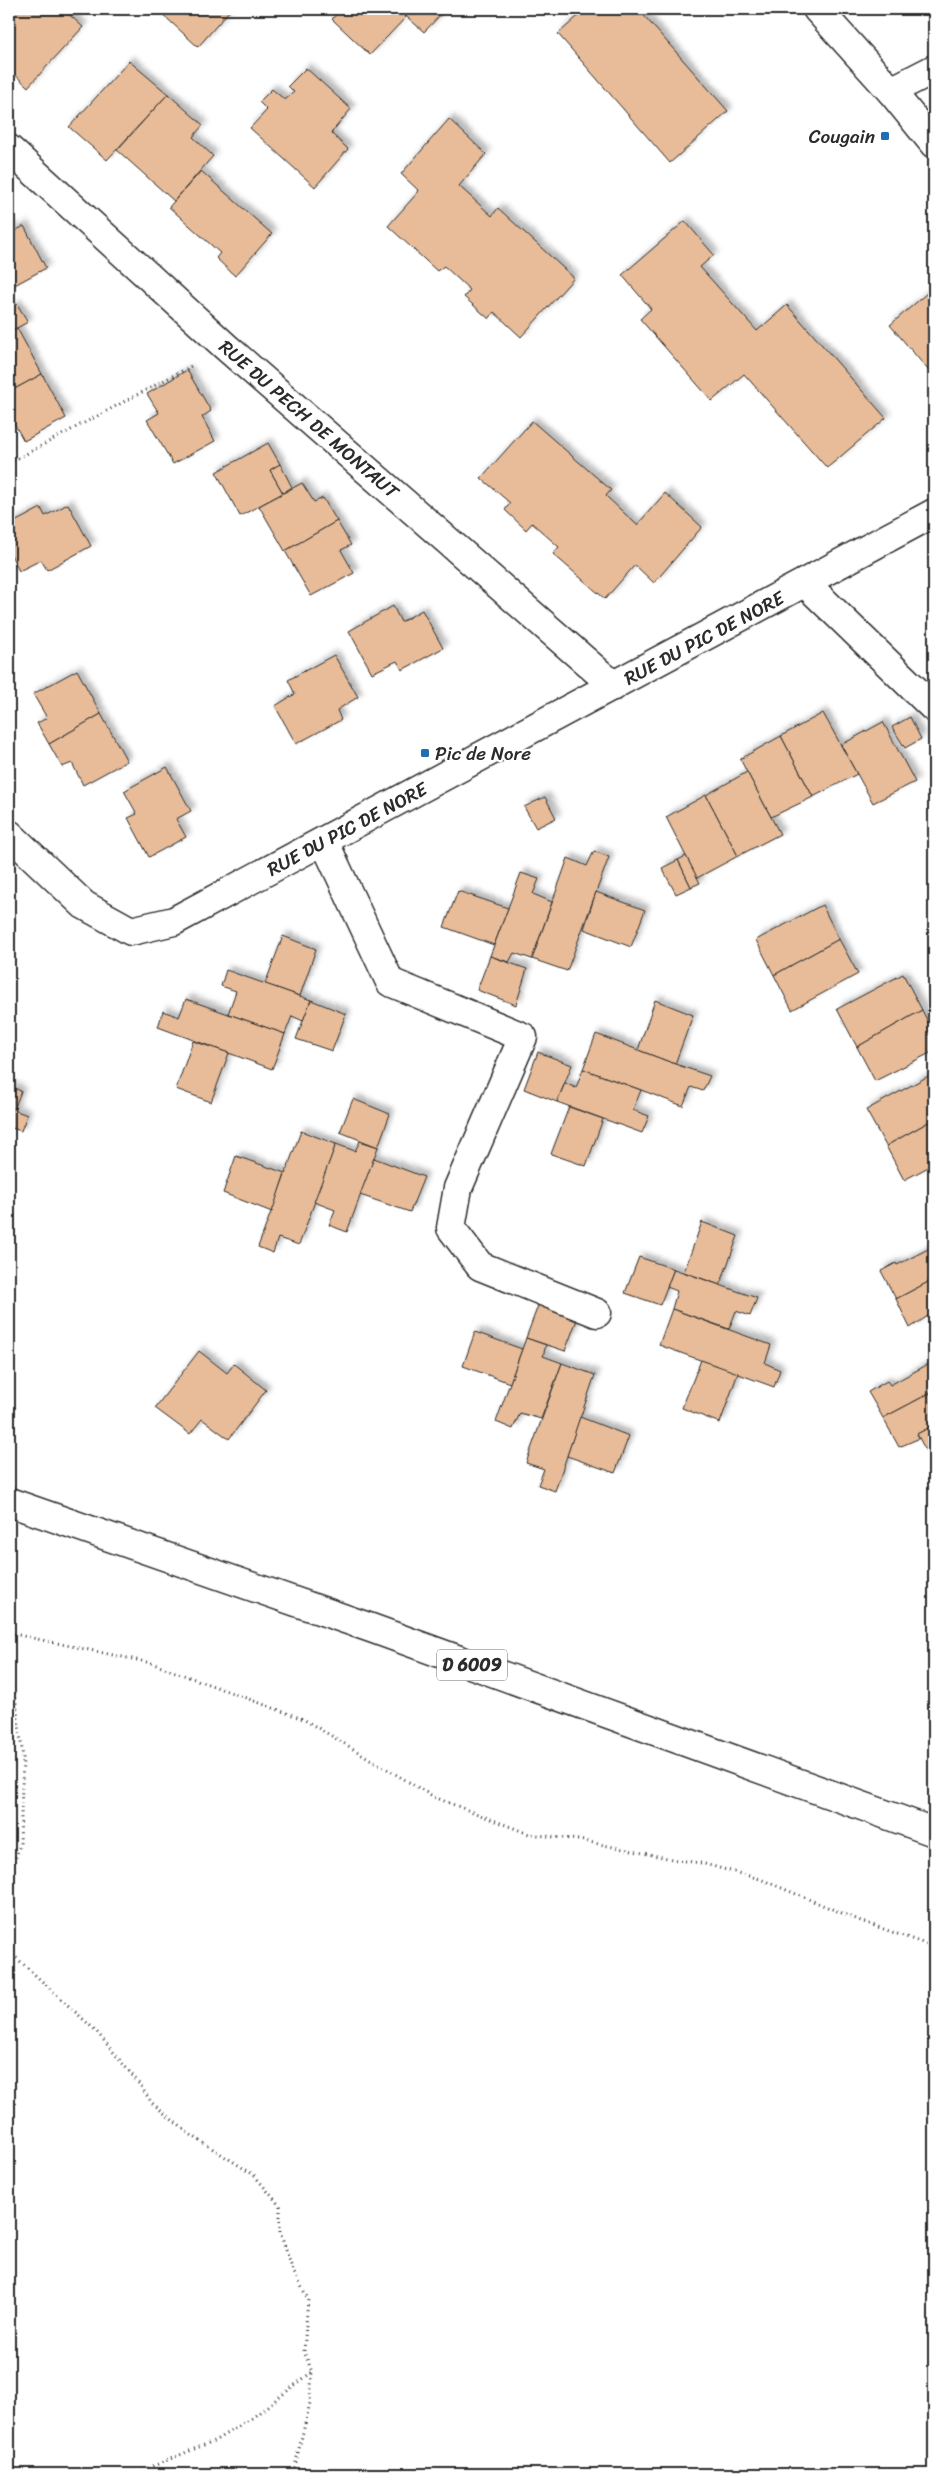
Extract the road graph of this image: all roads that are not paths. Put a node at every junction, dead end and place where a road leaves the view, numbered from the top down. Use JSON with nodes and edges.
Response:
{"nodes":[{"id":1,"x":817,"y":9,"type":"edge"},
{"id":2,"x":934,"y":69,"type":"edge"},
{"id":3,"x":891,"y":91,"type":"junction"},
{"id":4,"x":934,"y":144,"type":"edge"},
{"id":5,"x":9,"y":149,"type":"edge"},
{"id":6,"x":934,"y":513,"type":"edge"},
{"id":7,"x":805,"y":584,"type":"junction"},
{"id":8,"x":614,"y":686,"type":"junction"},
{"id":9,"x":934,"y":708,"type":"edge"},
{"id":10,"x":9,"y":834,"type":"edge"},
{"id":11,"x":324,"y":841,"type":"junction"},
{"id":12,"x":597,"y":1313,"type":"dead end"},
{"id":13,"x":9,"y":1502,"type":"edge"},
{"id":14,"x":934,"y":1832,"type":"edge"}],
"edges":[{"from":1,"to":3,"type":"street"},
{"from":2,"to":3,"type":"street"},
{"from":3,"to":4,"type":"street"},
{"from":5,"to":8,"type":"street","name":"RUE DU PECH DE MONTAUT"},
{"from":6,"to":7,"type":"street","name":"RUE DU PIC DE NORE"},
{"from":7,"to":8,"type":"street","name":"RUE DU PIC DE NORE"},
{"from":7,"to":9,"type":"street"},
{"from":8,"to":11,"type":"street","name":"RUE DU PIC DE NORE"},
{"from":10,"to":11,"type":"street","name":"RUE DU PIC DE NORE"},
{"from":11,"to":12,"type":"street"},
{"from":13,"to":14,"type":"street","number":"D 6009"}]}
